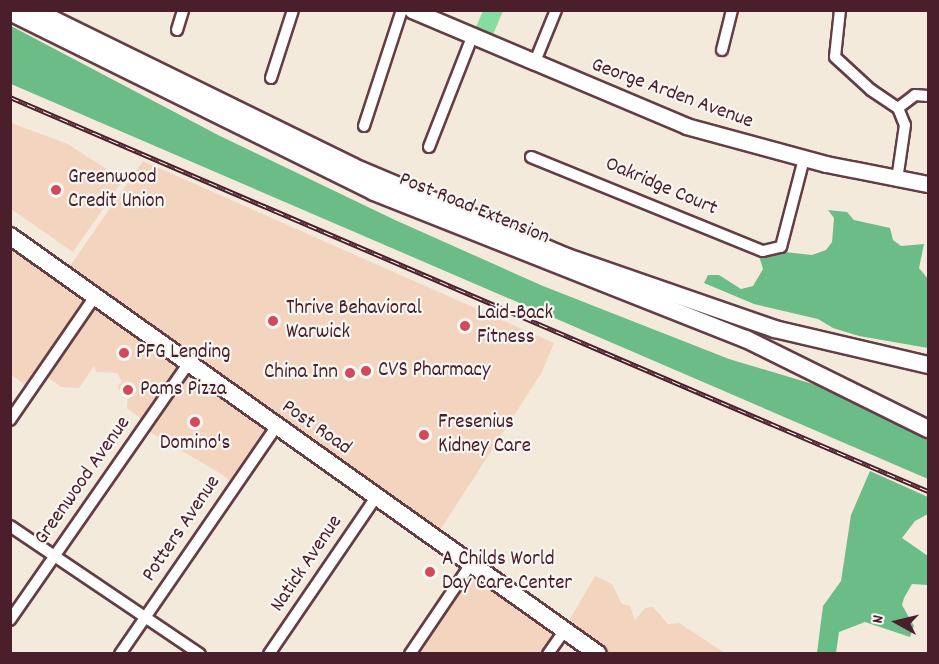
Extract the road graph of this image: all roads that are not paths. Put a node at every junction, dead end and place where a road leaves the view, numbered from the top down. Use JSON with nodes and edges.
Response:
{"nodes":[{"id":1,"x":34,"y":10,"type":"edge"},
{"id":2,"x":183,"y":10,"type":"edge"},
{"id":3,"x":293,"y":10,"type":"edge"},
{"id":4,"x":402,"y":10,"type":"edge"},
{"id":5,"x":412,"y":10,"type":"edge"},
{"id":6,"x":556,"y":10,"type":"edge"},
{"id":7,"x":732,"y":10,"type":"edge"},
{"id":8,"x":840,"y":10,"type":"edge"},
{"id":9,"x":10,"y":12,"type":"edge"},
{"id":10,"x":177,"y":30,"type":"dead end"},
{"id":11,"x":472,"y":37,"type":"junction"},
{"id":12,"x":722,"y":50,"type":"dead end"},
{"id":13,"x":534,"y":64,"type":"junction"},
{"id":14,"x":272,"y":78,"type":"dead end"},
{"id":15,"x":928,"y":96,"type":"edge"},
{"id":16,"x":898,"y":108,"type":"junction"},
{"id":17,"x":364,"y":126,"type":"dead end"},
{"id":18,"x":429,"y":147,"type":"dead end"},
{"id":19,"x":531,"y":157,"type":"dead end"},
{"id":20,"x":804,"y":159,"type":"junction"},
{"id":21,"x":897,"y":180,"type":"junction"},
{"id":22,"x":928,"y":184,"type":"edge"},
{"id":23,"x":10,"y":236,"type":"edge"},
{"id":24,"x":94,"y":298,"type":"junction"},
{"id":25,"x":188,"y":364,"type":"junction"},
{"id":26,"x":928,"y":365,"type":"edge"},
{"id":27,"x":10,"y":420,"type":"edge"},
{"id":28,"x":276,"y":427,"type":"junction"},
{"id":29,"x":928,"y":429,"type":"edge"},
{"id":30,"x":376,"y":497,"type":"junction"},
{"id":31,"x":10,"y":526,"type":"edge"},
{"id":32,"x":54,"y":557,"type":"junction"},
{"id":33,"x":471,"y":564,"type":"junction"},
{"id":34,"x":146,"y":617,"type":"junction"},
{"id":35,"x":10,"y":620,"type":"edge"},
{"id":36,"x":565,"y":630,"type":"junction"},
{"id":37,"x":120,"y":654,"type":"edge"},
{"id":38,"x":200,"y":654,"type":"edge"},
{"id":39,"x":269,"y":654,"type":"edge"},
{"id":40,"x":410,"y":654,"type":"edge"},
{"id":41,"x":548,"y":654,"type":"edge"},
{"id":42,"x":598,"y":654,"type":"edge"}],
"edges":[{"from":1,"to":26,"type":"main road","name":"Post Road Extension"},
{"from":2,"to":10,"type":"street"},
{"from":3,"to":14,"type":"street"},
{"from":4,"to":17,"type":"street"},
{"from":5,"to":11,"type":"street","name":"George Arden Avenue"},
{"from":6,"to":13,"type":"street"},
{"from":7,"to":12,"type":"street"},
{"from":8,"to":16,"type":"street"},
{"from":9,"to":29,"type":"main road","name":"Post Road Extension"},
{"from":11,"to":13,"type":"street","name":"George Arden Avenue"},
{"from":11,"to":18,"type":"street"},
{"from":13,"to":20,"type":"street","name":"George Arden Avenue"},
{"from":15,"to":16,"type":"street"},
{"from":16,"to":21,"type":"street"},
{"from":19,"to":20,"type":"street","name":"Oakridge Court"},
{"from":20,"to":21,"type":"street","name":"George Arden Avenue"},
{"from":21,"to":22,"type":"street","name":"George Arden Avenue"},
{"from":23,"to":24,"type":"main road","name":"Post Road"},
{"from":24,"to":25,"type":"main road","name":"Post Road"},
{"from":24,"to":27,"type":"street"},
{"from":25,"to":28,"type":"main road","name":"Post Road"},
{"from":25,"to":32,"type":"street","name":"Greenwood Avenue"},
{"from":28,"to":30,"type":"main road","name":"Post Road"},
{"from":28,"to":34,"type":"street","name":"Potters Avenue"},
{"from":30,"to":33,"type":"main road","name":"Post Road"},
{"from":30,"to":39,"type":"street","name":"Natick Avenue"},
{"from":31,"to":32,"type":"street"},
{"from":32,"to":34,"type":"street"},
{"from":32,"to":35,"type":"street","name":"Greenwood Avenue"},
{"from":33,"to":36,"type":"main road","name":"Post Road"},
{"from":33,"to":40,"type":"street"},
{"from":34,"to":37,"type":"street","name":"Potters Avenue"},
{"from":34,"to":38,"type":"street"},
{"from":36,"to":41,"type":"street"},
{"from":36,"to":42,"type":"main road","name":"Post Road"}]}
